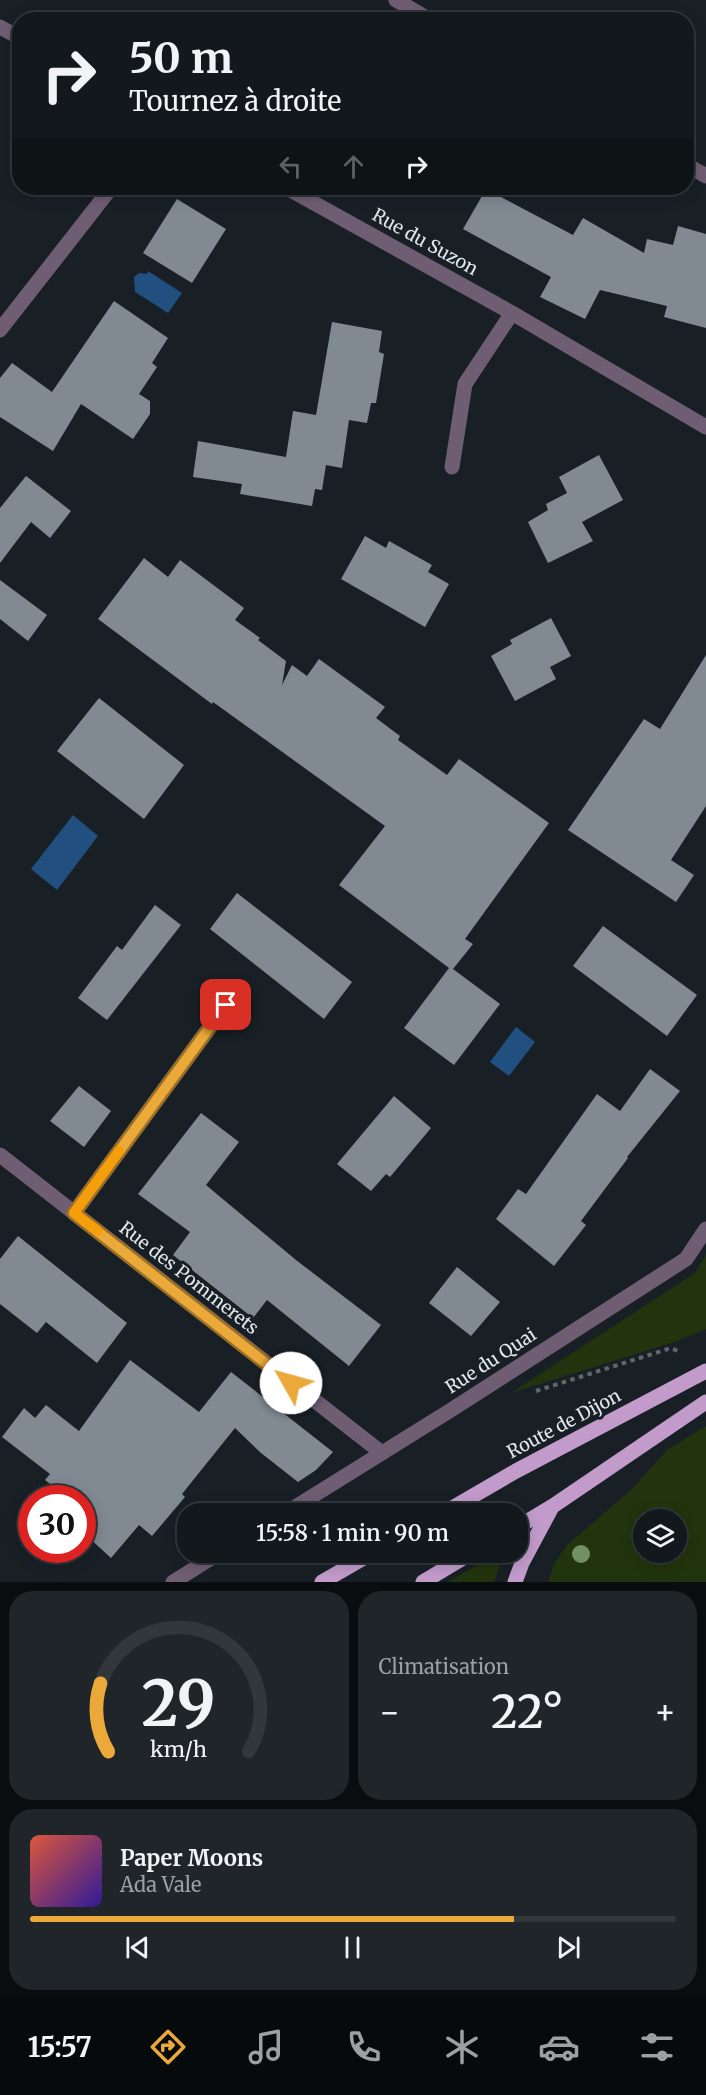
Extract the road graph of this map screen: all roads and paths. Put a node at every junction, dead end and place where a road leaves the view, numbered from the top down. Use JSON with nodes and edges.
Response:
{"nodes":[{"id":1,"x":396,"y":0,"type":"edge"},
{"id":2,"x":416,"y":12,"type":"edge"},
{"id":3,"x":106,"y":195,"type":"edge"},
{"id":4,"x":300,"y":195,"type":"edge"},
{"id":5,"x":512,"y":313,"type":"junction"},
{"id":6,"x":0,"y":330,"type":"edge"},
{"id":7,"x":706,"y":428,"type":"edge"},
{"id":8,"x":452,"y":467,"type":"dead end"},
{"id":9,"x":226,"y":1005,"type":"dead end"},
{"id":10,"x":0,"y":1155,"type":"edge"},
{"id":11,"x":74,"y":1213,"type":"junction"},
{"id":12,"x":706,"y":1229,"type":"edge"},
{"id":13,"x":706,"y":1371,"type":"edge"},
{"id":14,"x":535,"y":1391,"type":"dead end"},
{"id":15,"x":706,"y":1402,"type":"edge"},
{"id":16,"x":382,"y":1453,"type":"junction"},
{"id":17,"x":302,"y":1503,"type":"edge"},
{"id":18,"x":461,"y":1503,"type":"edge"},
{"id":19,"x":553,"y":1506,"type":"junction"},
{"id":20,"x":528,"y":1521,"type":"edge"},
{"id":21,"x":203,"y":1563,"type":"edge"},
{"id":22,"x":356,"y":1563,"type":"edge"},
{"id":23,"x":455,"y":1563,"type":"edge"},
{"id":24,"x":349,"y":1567,"type":"junction"},
{"id":25,"x":173,"y":1582,"type":"edge"},
{"id":26,"x":322,"y":1582,"type":"edge"},
{"id":27,"x":338,"y":1582,"type":"edge"},
{"id":28,"x":423,"y":1582,"type":"edge"},
{"id":29,"x":515,"y":1582,"type":"edge"}],
"edges":[{"from":1,"to":2,"type":"street"},
{"from":3,"to":6,"type":"street"},
{"from":4,"to":5,"type":"street","name":"Rue du Suzon"},
{"from":5,"to":7,"type":"street","name":"Rue du Suzon"},
{"from":5,"to":8,"type":"street"},
{"from":9,"to":11,"type":"street"},
{"from":10,"to":11,"type":"street","name":"Rue des Pommerets"},
{"from":11,"to":16,"type":"street","name":"Rue des Pommerets"},
{"from":12,"to":16,"type":"street","name":"Rue du Quai"},
{"from":13,"to":14,"type":"path"},
{"from":13,"to":18,"type":"main road","name":"Route de Dijon"},
{"from":15,"to":19,"type":"main road"},
{"from":16,"to":17,"type":"street","name":"Rue du Quai"},
{"from":19,"to":20,"type":"main road"},
{"from":19,"to":29,"type":"main road"},
{"from":21,"to":25,"type":"street"},
{"from":22,"to":24,"type":"main road"},
{"from":23,"to":28,"type":"main road"},
{"from":24,"to":26,"type":"main road"},
{"from":24,"to":27,"type":"main road"}]}
